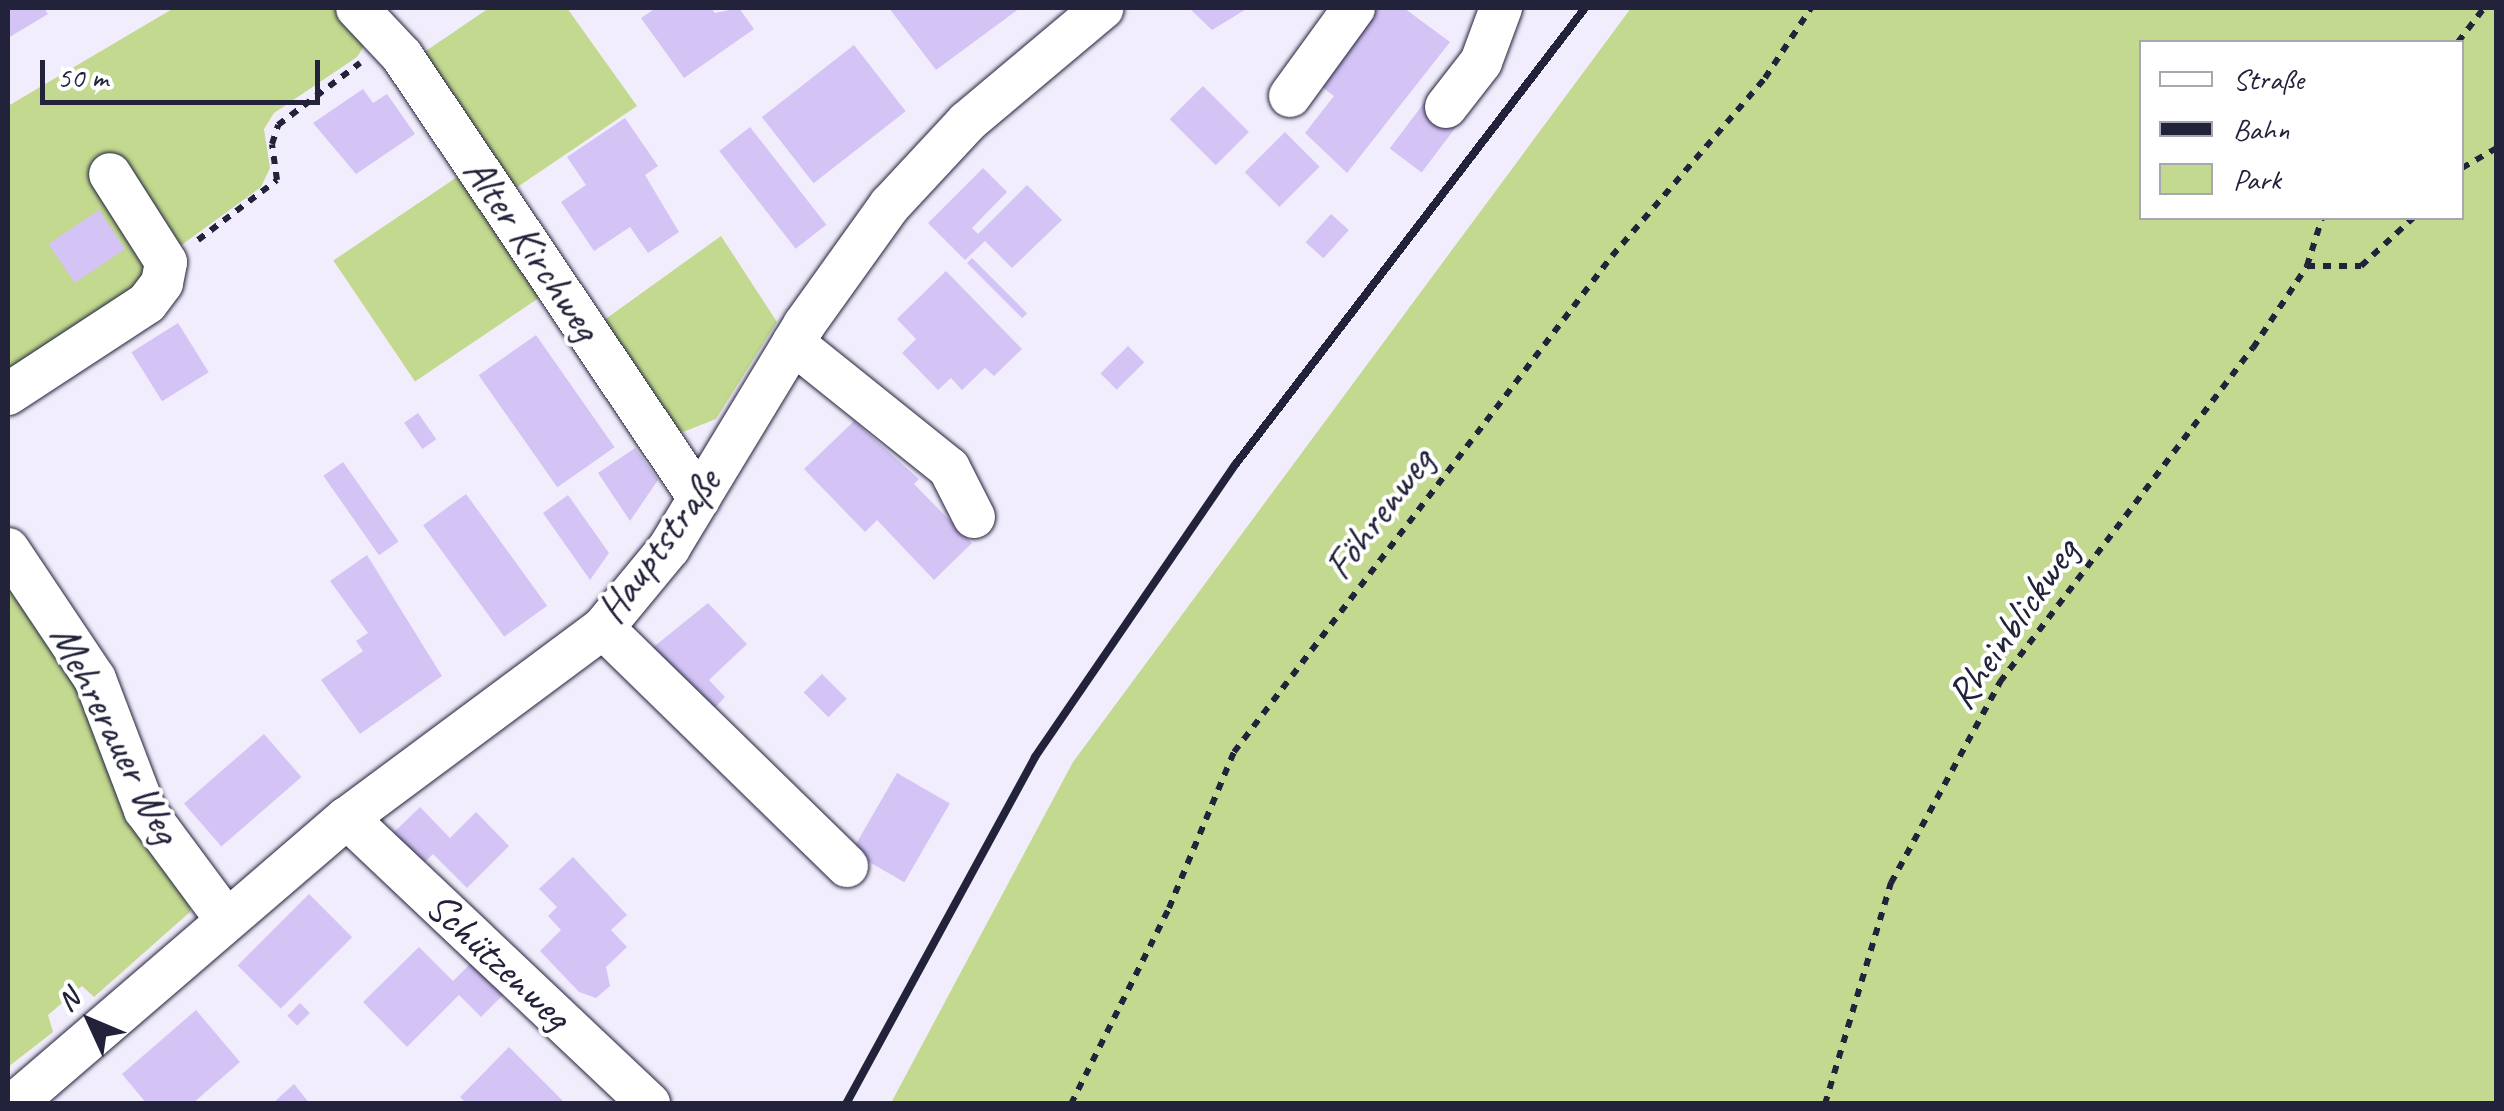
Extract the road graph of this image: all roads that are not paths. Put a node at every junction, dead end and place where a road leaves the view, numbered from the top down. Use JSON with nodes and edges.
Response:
{"nodes":[{"id":1,"x":356,"y":8,"type":"edge"},
{"id":2,"x":1103,"y":8,"type":"edge"},
{"id":3,"x":1354,"y":8,"type":"edge"},
{"id":4,"x":1501,"y":8,"type":"edge"},
{"id":5,"x":1290,"y":96,"type":"dead end"},
{"id":6,"x":1446,"y":107,"type":"dead end"},
{"id":7,"x":110,"y":174,"type":"dead end"},
{"id":8,"x":793,"y":343,"type":"junction"},
{"id":9,"x":8,"y":394,"type":"edge"},
{"id":10,"x":699,"y":498,"type":"junction"},
{"id":11,"x":974,"y":517,"type":"dead end"},
{"id":12,"x":8,"y":549,"type":"edge"},
{"id":13,"x":603,"y":628,"type":"junction"},
{"id":14,"x":348,"y":818,"type":"junction"},
{"id":15,"x":848,"y":866,"type":"dead end"},
{"id":16,"x":225,"y":918,"type":"junction"},
{"id":17,"x":38,"y":1096,"type":"edge"},
{"id":18,"x":649,"y":1104,"type":"edge"}],
"edges":[{"from":1,"to":10,"type":"street","name":"Alter Kirchweg"},
{"from":2,"to":8,"type":"street","name":"Hauptstraße"},
{"from":3,"to":5,"type":"street"},
{"from":4,"to":6,"type":"street"},
{"from":7,"to":9,"type":"street"},
{"from":8,"to":10,"type":"street","name":"Hauptstraße"},
{"from":8,"to":11,"type":"street"},
{"from":10,"to":13,"type":"street","name":"Hauptstraße"},
{"from":12,"to":16,"type":"street","name":"Mehrerauer Weg"},
{"from":13,"to":14,"type":"street","name":"Hauptstraße"},
{"from":13,"to":15,"type":"street"},
{"from":14,"to":16,"type":"street","name":"Hauptstraße"},
{"from":14,"to":18,"type":"street","name":"Schützenweg"},
{"from":16,"to":17,"type":"street","name":"Hauptstraße"}]}
